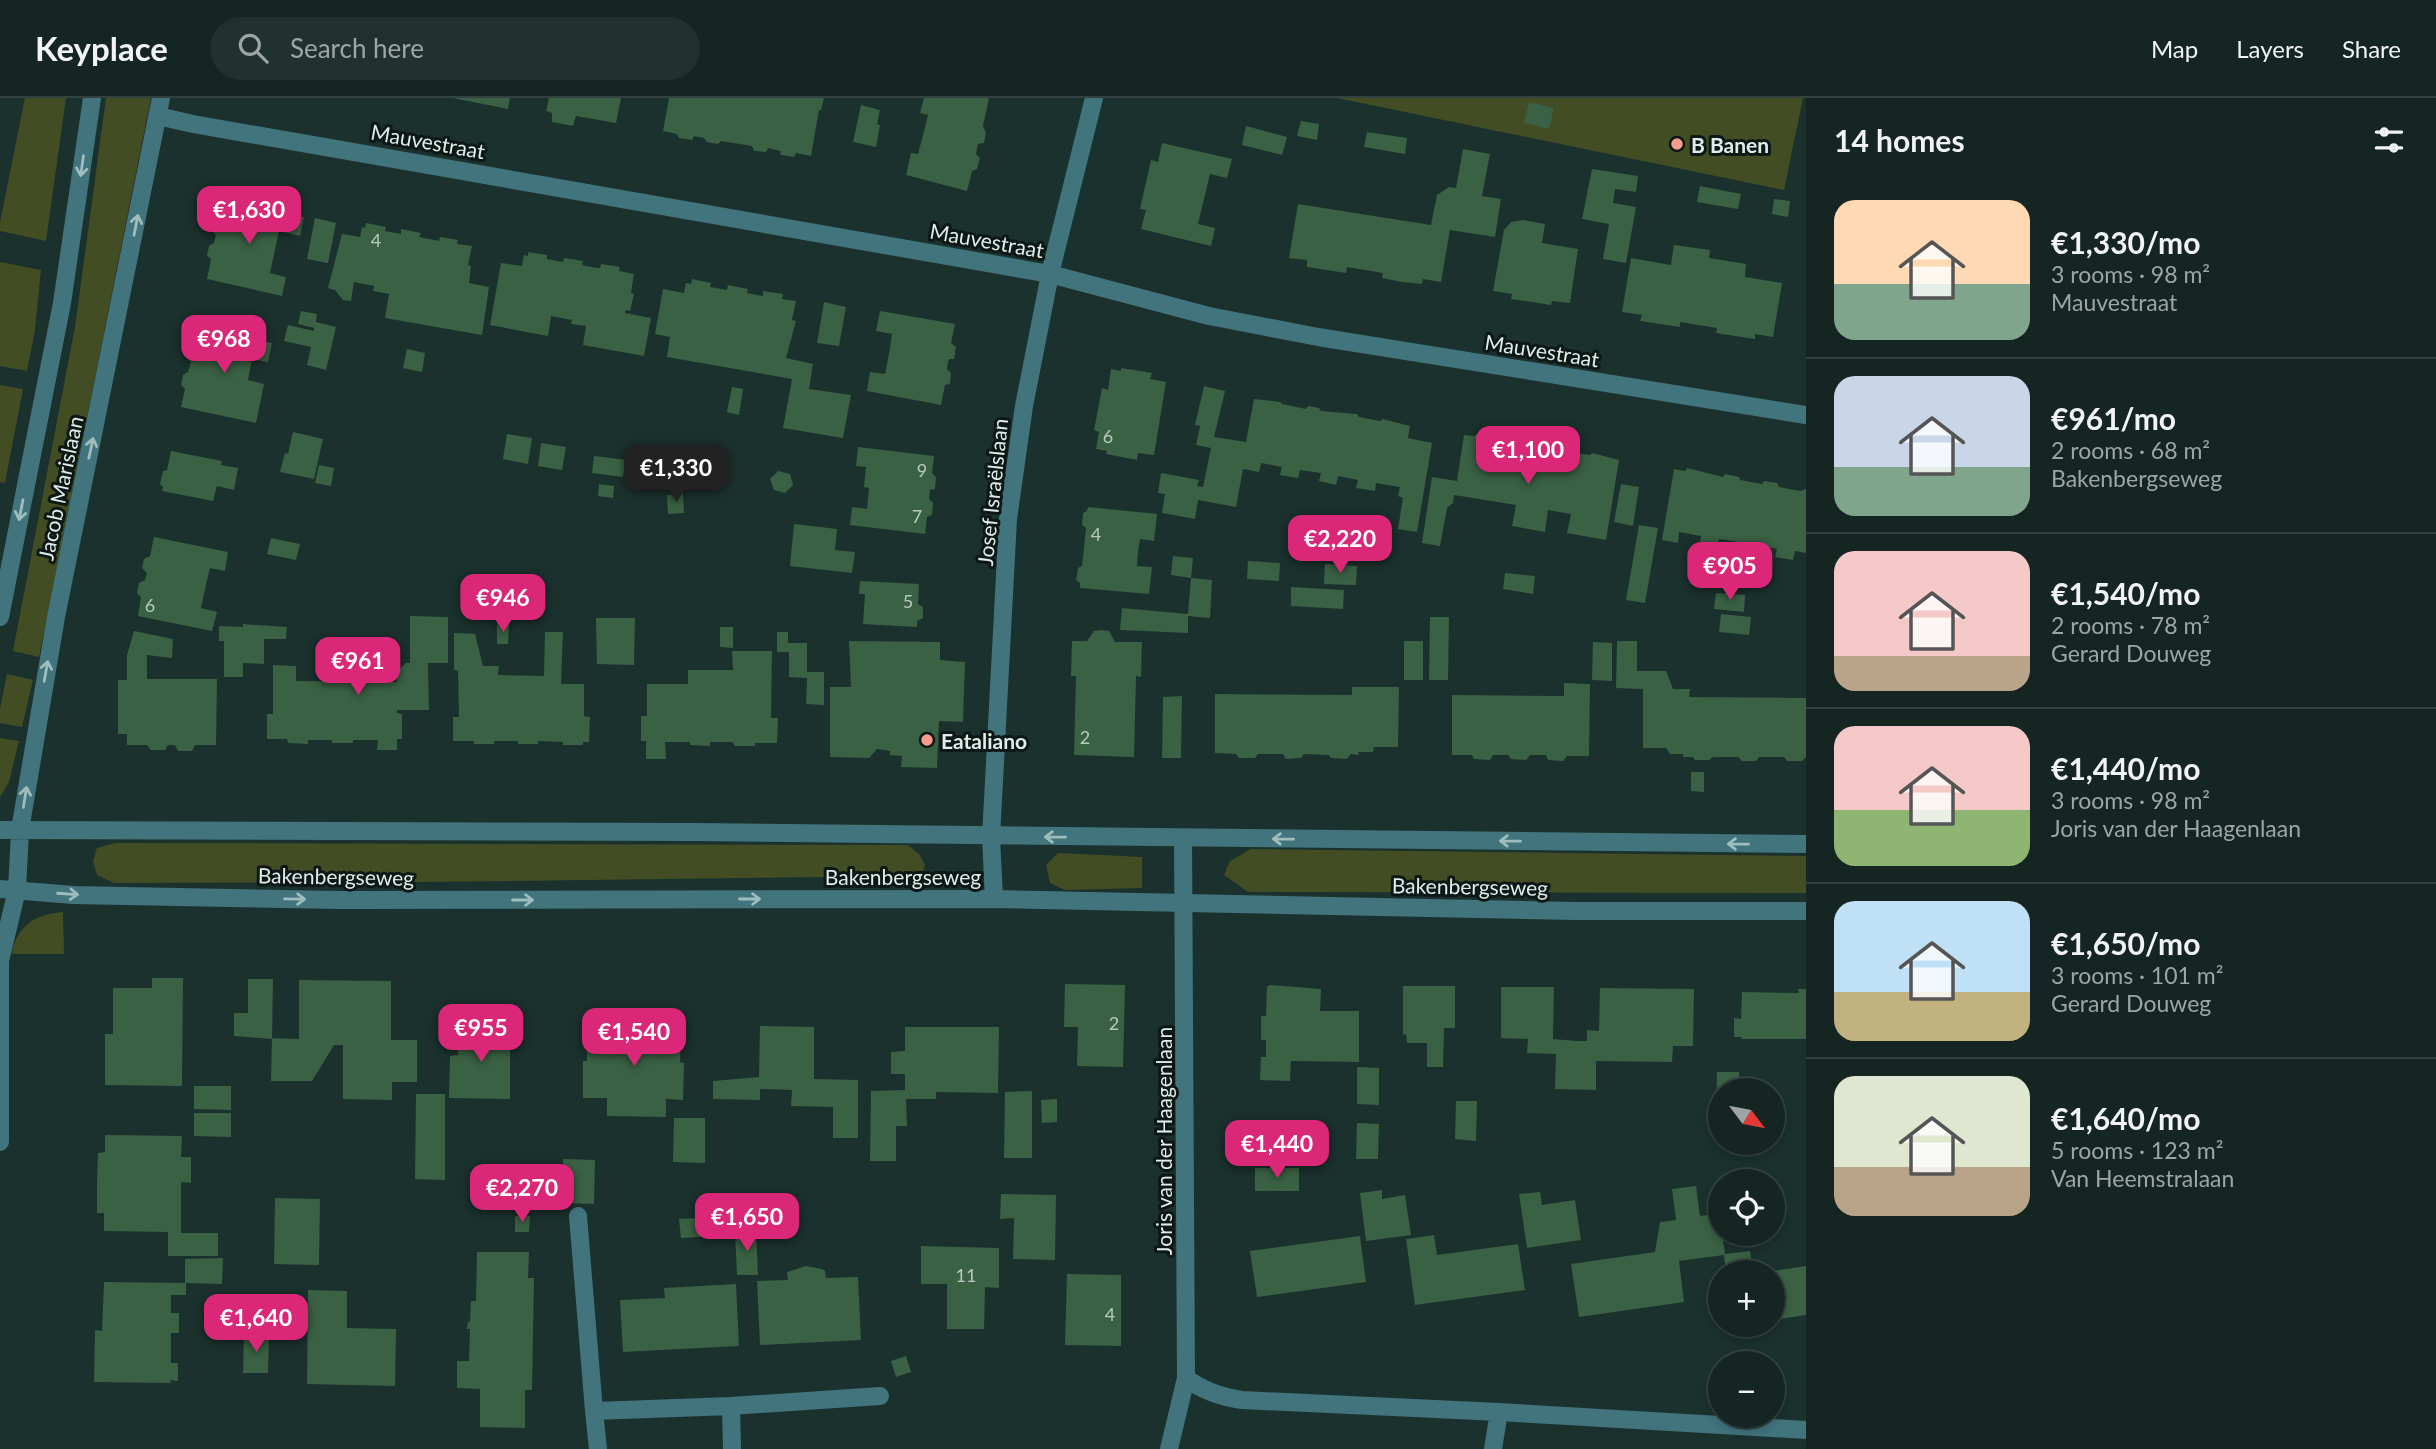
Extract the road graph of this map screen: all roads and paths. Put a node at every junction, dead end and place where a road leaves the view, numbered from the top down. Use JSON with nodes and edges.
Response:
{"nodes":[{"id":1,"x":92,"y":98,"type":"edge"},
{"id":2,"x":1094,"y":98,"type":"edge"},
{"id":3,"x":160,"y":107,"type":"edge"},
{"id":4,"x":1050,"y":274,"type":"junction"},
{"id":5,"x":1806,"y":415,"type":"edge"},
{"id":6,"x":0,"y":617,"type":"edge"},
{"id":7,"x":0,"y":830,"type":"edge"},
{"id":8,"x":20,"y":830,"type":"junction"},
{"id":9,"x":991,"y":836,"type":"junction"},
{"id":10,"x":1183,"y":838,"type":"junction"},
{"id":11,"x":1806,"y":844,"type":"edge"},
{"id":12,"x":8,"y":889,"type":"edge"},
{"id":13,"x":993,"y":899,"type":"junction"},
{"id":14,"x":1185,"y":903,"type":"junction"},
{"id":15,"x":1806,"y":911,"type":"edge"},
{"id":16,"x":0,"y":1142,"type":"edge"},
{"id":17,"x":578,"y":1216,"type":"dead end"},
{"id":18,"x":1186,"y":1378,"type":"junction"},
{"id":19,"x":880,"y":1396,"type":"dead end"},
{"id":20,"x":731,"y":1406,"type":"junction"},
{"id":21,"x":594,"y":1411,"type":"junction"},
{"id":22,"x":1499,"y":1412,"type":"junction"},
{"id":23,"x":1806,"y":1430,"type":"edge"},
{"id":24,"x":598,"y":1449,"type":"edge"},
{"id":25,"x":732,"y":1449,"type":"edge"},
{"id":26,"x":1169,"y":1449,"type":"edge"},
{"id":27,"x":1493,"y":1449,"type":"edge"}],
"edges":[{"from":1,"to":6,"type":"street","name":"Jacob Marislaan","one_way":true},
{"from":2,"to":4,"type":"street","name":"Josef Israëlslaan"},
{"from":3,"to":4,"type":"street","name":"Mauvestraat"},
{"from":8,"to":3,"type":"street","name":"Jacob Marislaan","one_way":true},
{"from":4,"to":5,"type":"street","name":"Mauvestraat"},
{"from":4,"to":9,"type":"street","name":"Josef Israëlslaan"},
{"from":7,"to":8,"type":"street","name":"Bakenbergseweg"},
{"from":8,"to":9,"type":"street","name":"Bakenbergseweg"},
{"from":8,"to":12,"type":"street","name":"Jacob Marislaan"},
{"from":10,"to":9,"type":"street","name":"Bakenbergseweg","one_way":true},
{"from":9,"to":13,"type":"street","name":"Josef Israëlslaan"},
{"from":11,"to":10,"type":"street","name":"Bakenbergseweg","one_way":true},
{"from":10,"to":14,"type":"street","name":"Joris van der Haagenlaan"},
{"from":12,"to":13,"type":"street","name":"Bakenbergseweg","one_way":true},
{"from":12,"to":16,"type":"street","name":"Jacob Marislaan"},
{"from":13,"to":14,"type":"street","name":"Bakenbergseweg"},
{"from":14,"to":15,"type":"street","name":"Bakenbergseweg"},
{"from":14,"to":18,"type":"street","name":"Joris van der Haagenlaan"},
{"from":17,"to":21,"type":"street"},
{"from":18,"to":22,"type":"street"},
{"from":18,"to":26,"type":"street","name":"Joris van der Haagenlaan"},
{"from":19,"to":20,"type":"street"},
{"from":20,"to":21,"type":"street"},
{"from":20,"to":25,"type":"street"},
{"from":21,"to":24,"type":"street"},
{"from":22,"to":23,"type":"street"},
{"from":22,"to":27,"type":"street"}]}
